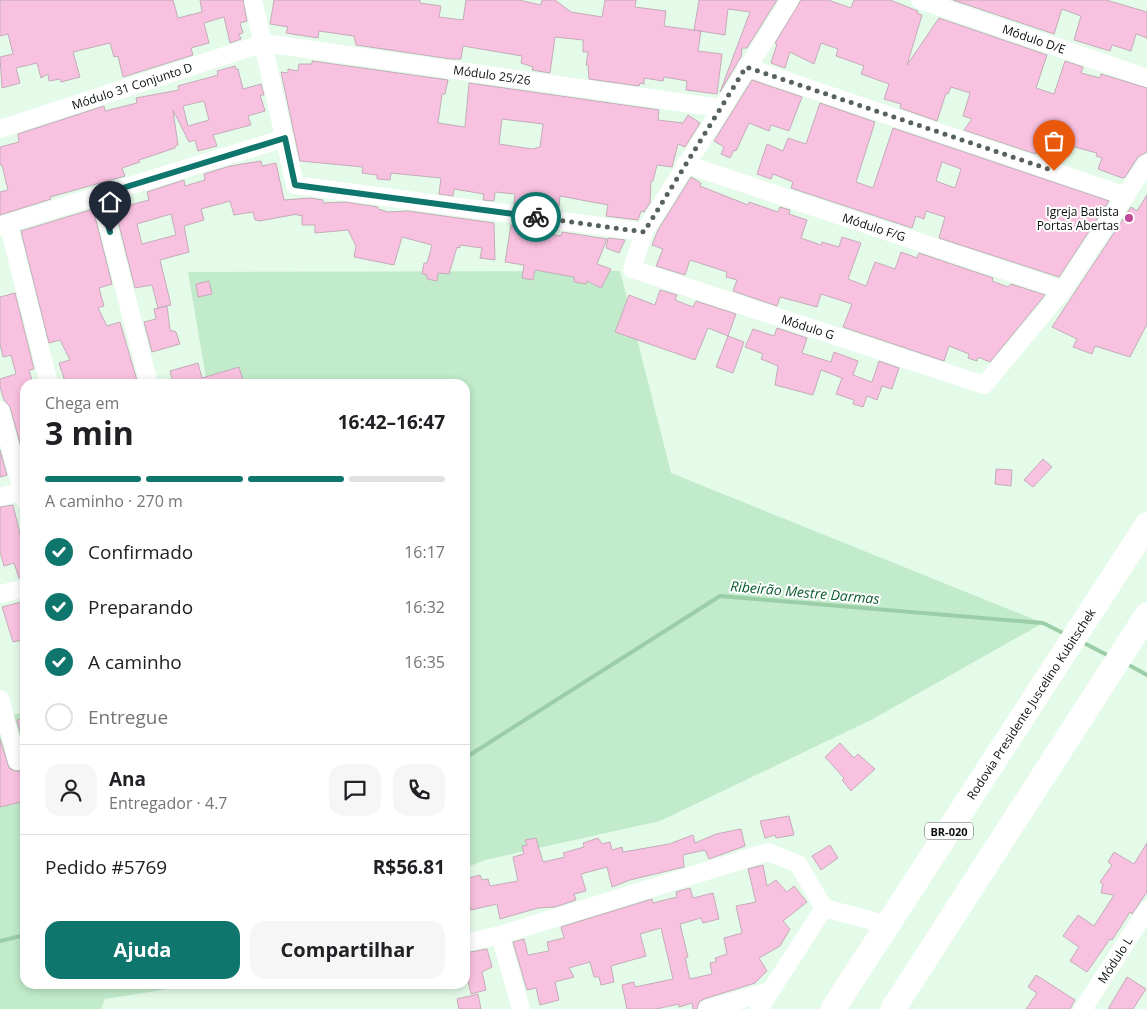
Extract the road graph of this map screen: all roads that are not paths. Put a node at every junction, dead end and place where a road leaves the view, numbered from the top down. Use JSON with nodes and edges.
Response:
{"nodes":[{"id":1,"x":253,"y":0,"type":"edge"},
{"id":2,"x":790,"y":0,"type":"edge"},
{"id":3,"x":920,"y":0,"type":"edge"},
{"id":4,"x":264,"y":43,"type":"junction"},
{"id":5,"x":746,"y":67,"type":"junction"},
{"id":6,"x":1147,"y":78,"type":"edge"},
{"id":7,"x":720,"y":108,"type":"junction"},
{"id":8,"x":0,"y":129,"type":"edge"},
{"id":9,"x":285,"y":138,"type":"junction"},
{"id":10,"x":1147,"y":163,"type":"edge"},
{"id":11,"x":685,"y":164,"type":"junction"},
{"id":12,"x":100,"y":195,"type":"junction"},
{"id":13,"x":1126,"y":196,"type":"junction"},
{"id":14,"x":4,"y":224,"type":"edge"},
{"id":15,"x":644,"y":232,"type":"junction"},
{"id":16,"x":1063,"y":290,"type":"junction"},
{"id":17,"x":48,"y":379,"type":"edge"},
{"id":18,"x":148,"y":379,"type":"edge"},
{"id":19,"x":0,"y":410,"type":"edge"},
{"id":20,"x":20,"y":482,"type":"edge"},
{"id":21,"x":20,"y":496,"type":"edge"},
{"id":22,"x":0,"y":497,"type":"edge"},
{"id":23,"x":1147,"y":525,"type":"edge"},
{"id":24,"x":20,"y":589,"type":"edge"},
{"id":25,"x":0,"y":594,"type":"edge"},
{"id":26,"x":1141,"y":624,"type":"edge"},
{"id":27,"x":0,"y":699,"type":"edge"},
{"id":28,"x":17,"y":761,"type":"dead end"},
{"id":29,"x":824,"y":908,"type":"junction"},
{"id":30,"x":1147,"y":910,"type":"edge"},
{"id":31,"x":888,"y":925,"type":"junction"},
{"id":32,"x":500,"y":935,"type":"junction"},
{"id":33,"x":470,"y":942,"type":"edge"},
{"id":34,"x":770,"y":991,"type":"junction"},
{"id":35,"x":521,"y":1009,"type":"edge"},
{"id":36,"x":707,"y":1009,"type":"edge"},
{"id":37,"x":759,"y":1009,"type":"edge"},
{"id":38,"x":833,"y":1009,"type":"edge"},
{"id":39,"x":893,"y":1009,"type":"edge"},
{"id":40,"x":1083,"y":1009,"type":"edge"}],
"edges":[{"from":1,"to":4,"type":"street"},
{"from":2,"to":5,"type":"street"},
{"from":3,"to":6,"type":"street","name":"Módulo D/E"},
{"from":4,"to":7,"type":"street","name":"Módulo 25/26"},
{"from":4,"to":8,"type":"street","name":"Módulo 31 Conjunto D"},
{"from":4,"to":9,"type":"street"},
{"from":5,"to":7,"type":"street"},
{"from":5,"to":13,"type":"street"},
{"from":7,"to":11,"type":"street"},
{"from":9,"to":12,"type":"street"},
{"from":9,"to":15,"type":"street"},
{"from":10,"to":13,"type":"street"},
{"from":11,"to":15,"type":"street"},
{"from":11,"to":16,"type":"street","name":"Módulo F/G"},
{"from":12,"to":14,"type":"street"},
{"from":12,"to":18,"type":"street"},
{"from":13,"to":16,"type":"street"},
{"from":14,"to":17,"type":"street"},
{"from":15,"to":16,"type":"street","name":"Módulo G"},
{"from":19,"to":20,"type":"street"},
{"from":21,"to":22,"type":"street"},
{"from":23,"to":31,"type":"highway","name":"Rodovia Presidente Juscelino Kubitschek","number":"BR-020"},
{"from":24,"to":25,"type":"street"},
{"from":26,"to":39,"type":"highway"},
{"from":27,"to":28,"type":"street"},
{"from":29,"to":31,"type":"street"},
{"from":29,"to":32,"type":"street"},
{"from":29,"to":34,"type":"street"},
{"from":30,"to":40,"type":"street","name":"Módulo L"},
{"from":31,"to":38,"type":"highway","name":"Rodovia Presidente Juscelino Kubitschek","number":"BR-020"},
{"from":32,"to":33,"type":"street"},
{"from":32,"to":35,"type":"street"},
{"from":34,"to":36,"type":"street"},
{"from":34,"to":37,"type":"street"}]}
